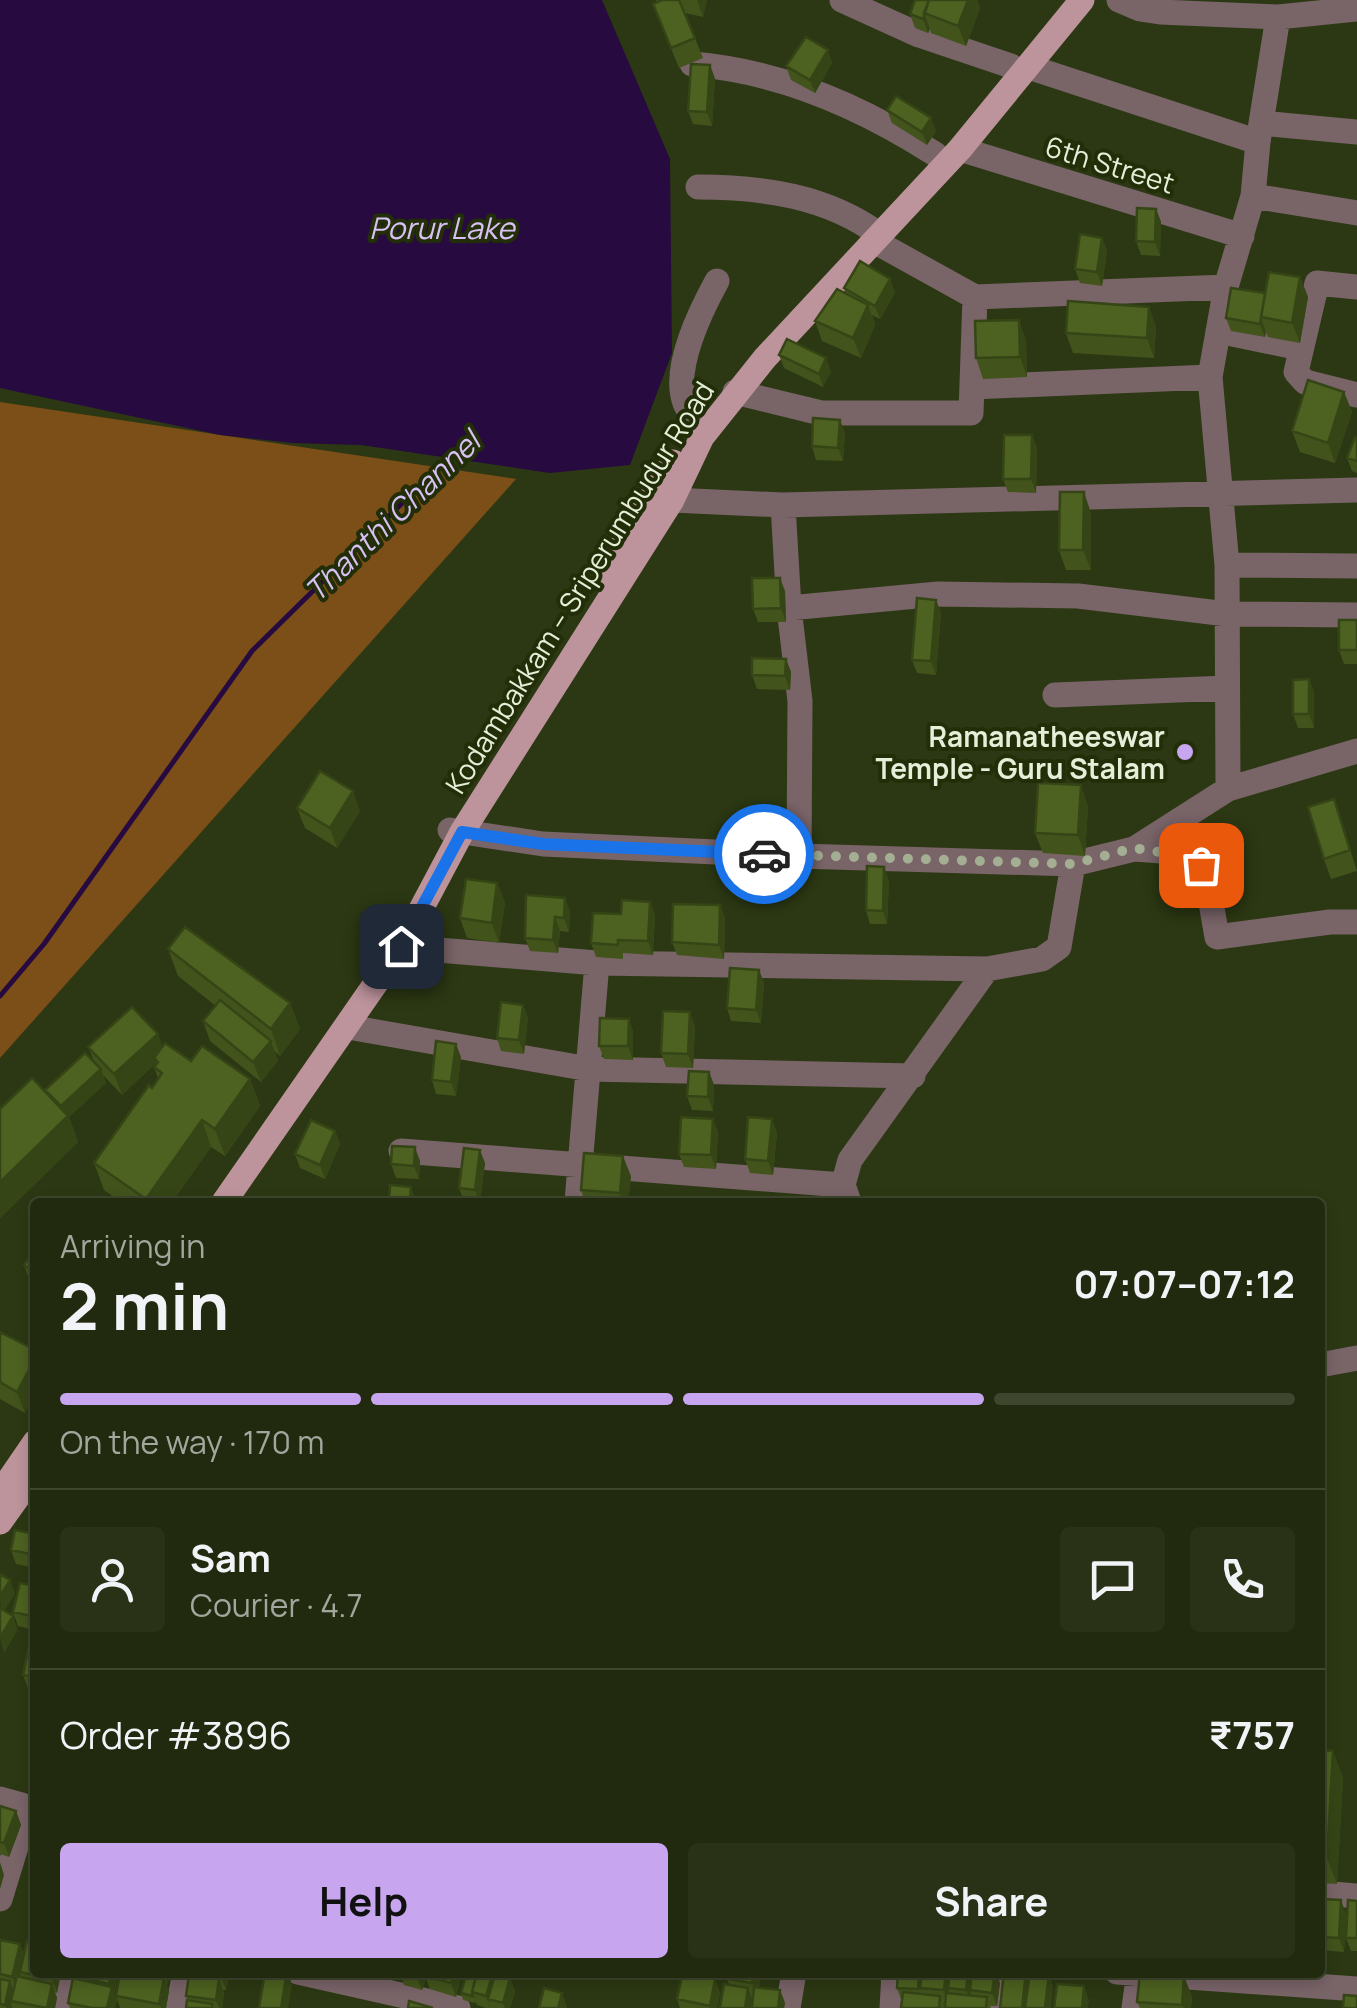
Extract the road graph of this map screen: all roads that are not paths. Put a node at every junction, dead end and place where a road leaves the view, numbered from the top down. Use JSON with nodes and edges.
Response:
{"nodes":[{"id":1,"x":842,"y":0,"type":"edge"},
{"id":2,"x":1061,"y":0,"type":"edge"},
{"id":3,"x":1082,"y":0,"type":"edge"},
{"id":4,"x":1120,"y":0,"type":"edge"},
{"id":5,"x":1330,"y":5,"type":"edge"},
{"id":6,"x":1357,"y":8,"type":"edge"},
{"id":7,"x":1278,"y":16,"type":"junction"},
{"id":8,"x":692,"y":64,"type":"edge"},
{"id":9,"x":1020,"y":66,"type":"junction"},
{"id":10,"x":1357,"y":132,"type":"edge"},
{"id":11,"x":1259,"y":133,"type":"junction"},
{"id":12,"x":948,"y":151,"type":"junction"},
{"id":13,"x":698,"y":187,"type":"dead end"},
{"id":14,"x":1253,"y":196,"type":"junction"},
{"id":15,"x":1357,"y":212,"type":"edge"},
{"id":16,"x":874,"y":234,"type":"junction"},
{"id":17,"x":1242,"y":236,"type":"junction"},
{"id":18,"x":717,"y":280,"type":"dead end"},
{"id":19,"x":1226,"y":286,"type":"junction"},
{"id":20,"x":1357,"y":287,"type":"edge"},
{"id":21,"x":975,"y":297,"type":"junction"},
{"id":22,"x":1218,"y":331,"type":"junction"},
{"id":23,"x":1300,"y":348,"type":"junction"},
{"id":24,"x":1210,"y":378,"type":"junction"},
{"id":25,"x":972,"y":387,"type":"junction"},
{"id":26,"x":735,"y":392,"type":"junction"},
{"id":27,"x":1357,"y":395,"type":"edge"},
{"id":28,"x":696,"y":424,"type":"junction"},
{"id":29,"x":1357,"y":490,"type":"edge"},
{"id":30,"x":1222,"y":494,"type":"junction"},
{"id":31,"x":672,"y":500,"type":"junction"},
{"id":32,"x":783,"y":506,"type":"junction"},
{"id":33,"x":639,"y":535,"type":"junction"},
{"id":34,"x":1227,"y":565,"type":"junction"},
{"id":35,"x":1357,"y":566,"type":"edge"},
{"id":36,"x":789,"y":608,"type":"junction"},
{"id":37,"x":1227,"y":614,"type":"junction"},
{"id":38,"x":1357,"y":615,"type":"edge"},
{"id":39,"x":1227,"y":688,"type":"junction"},
{"id":40,"x":1055,"y":696,"type":"dead end"},
{"id":41,"x":1357,"y":752,"type":"edge"},
{"id":42,"x":1228,"y":789,"type":"junction"},
{"id":43,"x":456,"y":831,"type":"junction"},
{"id":44,"x":1134,"y":848,"type":"junction"},
{"id":45,"x":800,"y":856,"type":"junction"},
{"id":46,"x":1073,"y":864,"type":"junction"},
{"id":47,"x":1357,"y":922,"type":"edge"},
{"id":48,"x":401,"y":946,"type":"junction"},
{"id":49,"x":597,"y":963,"type":"junction"},
{"id":50,"x":987,"y":968,"type":"junction"},
{"id":51,"x":348,"y":1027,"type":"junction"},
{"id":52,"x":589,"y":1069,"type":"junction"},
{"id":53,"x":913,"y":1076,"type":"junction"},
{"id":54,"x":401,"y":1151,"type":"edge"},
{"id":55,"x":582,"y":1165,"type":"junction"},
{"id":56,"x":846,"y":1194,"type":"edge"},
{"id":57,"x":226,"y":1198,"type":"edge"},
{"id":58,"x":227,"y":1198,"type":"edge"},
{"id":59,"x":578,"y":1198,"type":"edge"},
{"id":60,"x":1357,"y":1358,"type":"edge"},
{"id":61,"x":1325,"y":1364,"type":"edge"},
{"id":62,"x":30,"y":1457,"type":"edge"},
{"id":63,"x":20,"y":1487,"type":"edge"},
{"id":64,"x":0,"y":1522,"type":"edge"},
{"id":65,"x":0,"y":1799,"type":"edge"},
{"id":66,"x":1325,"y":1893,"type":"edge"},
{"id":67,"x":1357,"y":1896,"type":"edge"},
{"id":68,"x":0,"y":1899,"type":"edge"},
{"id":69,"x":68,"y":1978,"type":"edge"},
{"id":70,"x":183,"y":1978,"type":"edge"},
{"id":71,"x":325,"y":1978,"type":"edge"},
{"id":72,"x":793,"y":1978,"type":"edge"},
{"id":73,"x":893,"y":1978,"type":"edge"},
{"id":74,"x":1002,"y":1978,"type":"edge"},
{"id":75,"x":1131,"y":1978,"type":"edge"},
{"id":76,"x":1169,"y":1978,"type":"edge"},
{"id":77,"x":1357,"y":1989,"type":"edge"},
{"id":78,"x":1297,"y":1995,"type":"edge"},
{"id":79,"x":62,"y":2008,"type":"edge"},
{"id":80,"x":178,"y":2008,"type":"edge"},
{"id":81,"x":458,"y":2008,"type":"edge"},
{"id":82,"x":788,"y":2008,"type":"edge"},
{"id":83,"x":892,"y":2008,"type":"edge"},
{"id":84,"x":998,"y":2008,"type":"edge"},
{"id":85,"x":1134,"y":2008,"type":"edge"}],
"edges":[{"from":1,"to":9,"type":"street"},
{"from":2,"to":9,"type":"main road","name":"Kodambakkam – Sriperumbudur Road"},
{"from":3,"to":9,"type":"main road","name":"Kodambakkam – Sriperumbudur Road"},
{"from":4,"to":7,"type":"street"},
{"from":5,"to":6,"type":"street"},
{"from":5,"to":7,"type":"street"},
{"from":7,"to":11,"type":"street"},
{"from":8,"to":12,"type":"street","name":"6th Street"},
{"from":9,"to":11,"type":"street"},
{"from":9,"to":12,"type":"main road","name":"Kodambakkam – Sriperumbudur Road"},
{"from":10,"to":11,"type":"street"},
{"from":11,"to":14,"type":"street"},
{"from":12,"to":16,"type":"main road","name":"Kodambakkam – Sriperumbudur Road"},
{"from":12,"to":17,"type":"street","name":"6th Street"},
{"from":13,"to":16,"type":"street"},
{"from":14,"to":15,"type":"street"},
{"from":14,"to":17,"type":"street"},
{"from":16,"to":21,"type":"street"},
{"from":16,"to":26,"type":"main road","name":"Kodambakkam – Sriperumbudur Road"},
{"from":16,"to":28,"type":"main road","name":"Kodambakkam – Sriperumbudur Road"},
{"from":17,"to":19,"type":"street"},
{"from":18,"to":28,"type":"street"},
{"from":19,"to":21,"type":"street"},
{"from":19,"to":22,"type":"street"},
{"from":20,"to":23,"type":"street"},
{"from":21,"to":25,"type":"street"},
{"from":22,"to":23,"type":"street"},
{"from":22,"to":24,"type":"street"},
{"from":23,"to":27,"type":"street"},
{"from":24,"to":25,"type":"street"},
{"from":24,"to":30,"type":"street"},
{"from":25,"to":26,"type":"street"},
{"from":26,"to":31,"type":"main road","name":"Kodambakkam – Sriperumbudur Road"},
{"from":28,"to":33,"type":"main road","name":"Kodambakkam – Sriperumbudur Road"},
{"from":29,"to":30,"type":"street"},
{"from":30,"to":32,"type":"street"},
{"from":30,"to":34,"type":"street"},
{"from":31,"to":32,"type":"street"},
{"from":31,"to":33,"type":"main road","name":"Kodambakkam – Sriperumbudur Road"},
{"from":32,"to":36,"type":"street"},
{"from":33,"to":43,"type":"main road","name":"Kodambakkam – Sriperumbudur Road"},
{"from":34,"to":35,"type":"street"},
{"from":34,"to":37,"type":"street"},
{"from":36,"to":37,"type":"street"},
{"from":36,"to":45,"type":"street"},
{"from":37,"to":38,"type":"street"},
{"from":37,"to":39,"type":"street"},
{"from":39,"to":40,"type":"street"},
{"from":39,"to":42,"type":"street"},
{"from":41,"to":42,"type":"street"},
{"from":42,"to":44,"type":"street"},
{"from":43,"to":45,"type":"street"},
{"from":43,"to":48,"type":"main road","name":"Kodambakkam – Sriperumbudur Road"},
{"from":43,"to":57,"type":"main road","name":"Kodambakkam – Sriperumbudur Road"},
{"from":44,"to":46,"type":"street"},
{"from":44,"to":47,"type":"street"},
{"from":45,"to":46,"type":"street"},
{"from":46,"to":50,"type":"street"},
{"from":48,"to":49,"type":"street"},
{"from":48,"to":51,"type":"main road","name":"Kodambakkam – Sriperumbudur Road"},
{"from":49,"to":50,"type":"street"},
{"from":49,"to":52,"type":"street"},
{"from":50,"to":53,"type":"street"},
{"from":51,"to":52,"type":"street"},
{"from":51,"to":58,"type":"main road","name":"Kodambakkam – Sriperumbudur Road"},
{"from":52,"to":53,"type":"street"},
{"from":52,"to":55,"type":"street"},
{"from":53,"to":56,"type":"street"},
{"from":54,"to":55,"type":"street"},
{"from":55,"to":56,"type":"street"},
{"from":55,"to":59,"type":"street"},
{"from":60,"to":61,"type":"street"},
{"from":62,"to":63,"type":"main road"},
{"from":63,"to":64,"type":"main road"},
{"from":65,"to":68,"type":"street"},
{"from":66,"to":67,"type":"street"},
{"from":69,"to":79,"type":"street"},
{"from":70,"to":80,"type":"street"},
{"from":71,"to":81,"type":"street"},
{"from":72,"to":82,"type":"street"},
{"from":73,"to":83,"type":"street"},
{"from":74,"to":84,"type":"street"},
{"from":75,"to":85,"type":"street"},
{"from":76,"to":78,"type":"street"},
{"from":77,"to":78,"type":"street"}]}
